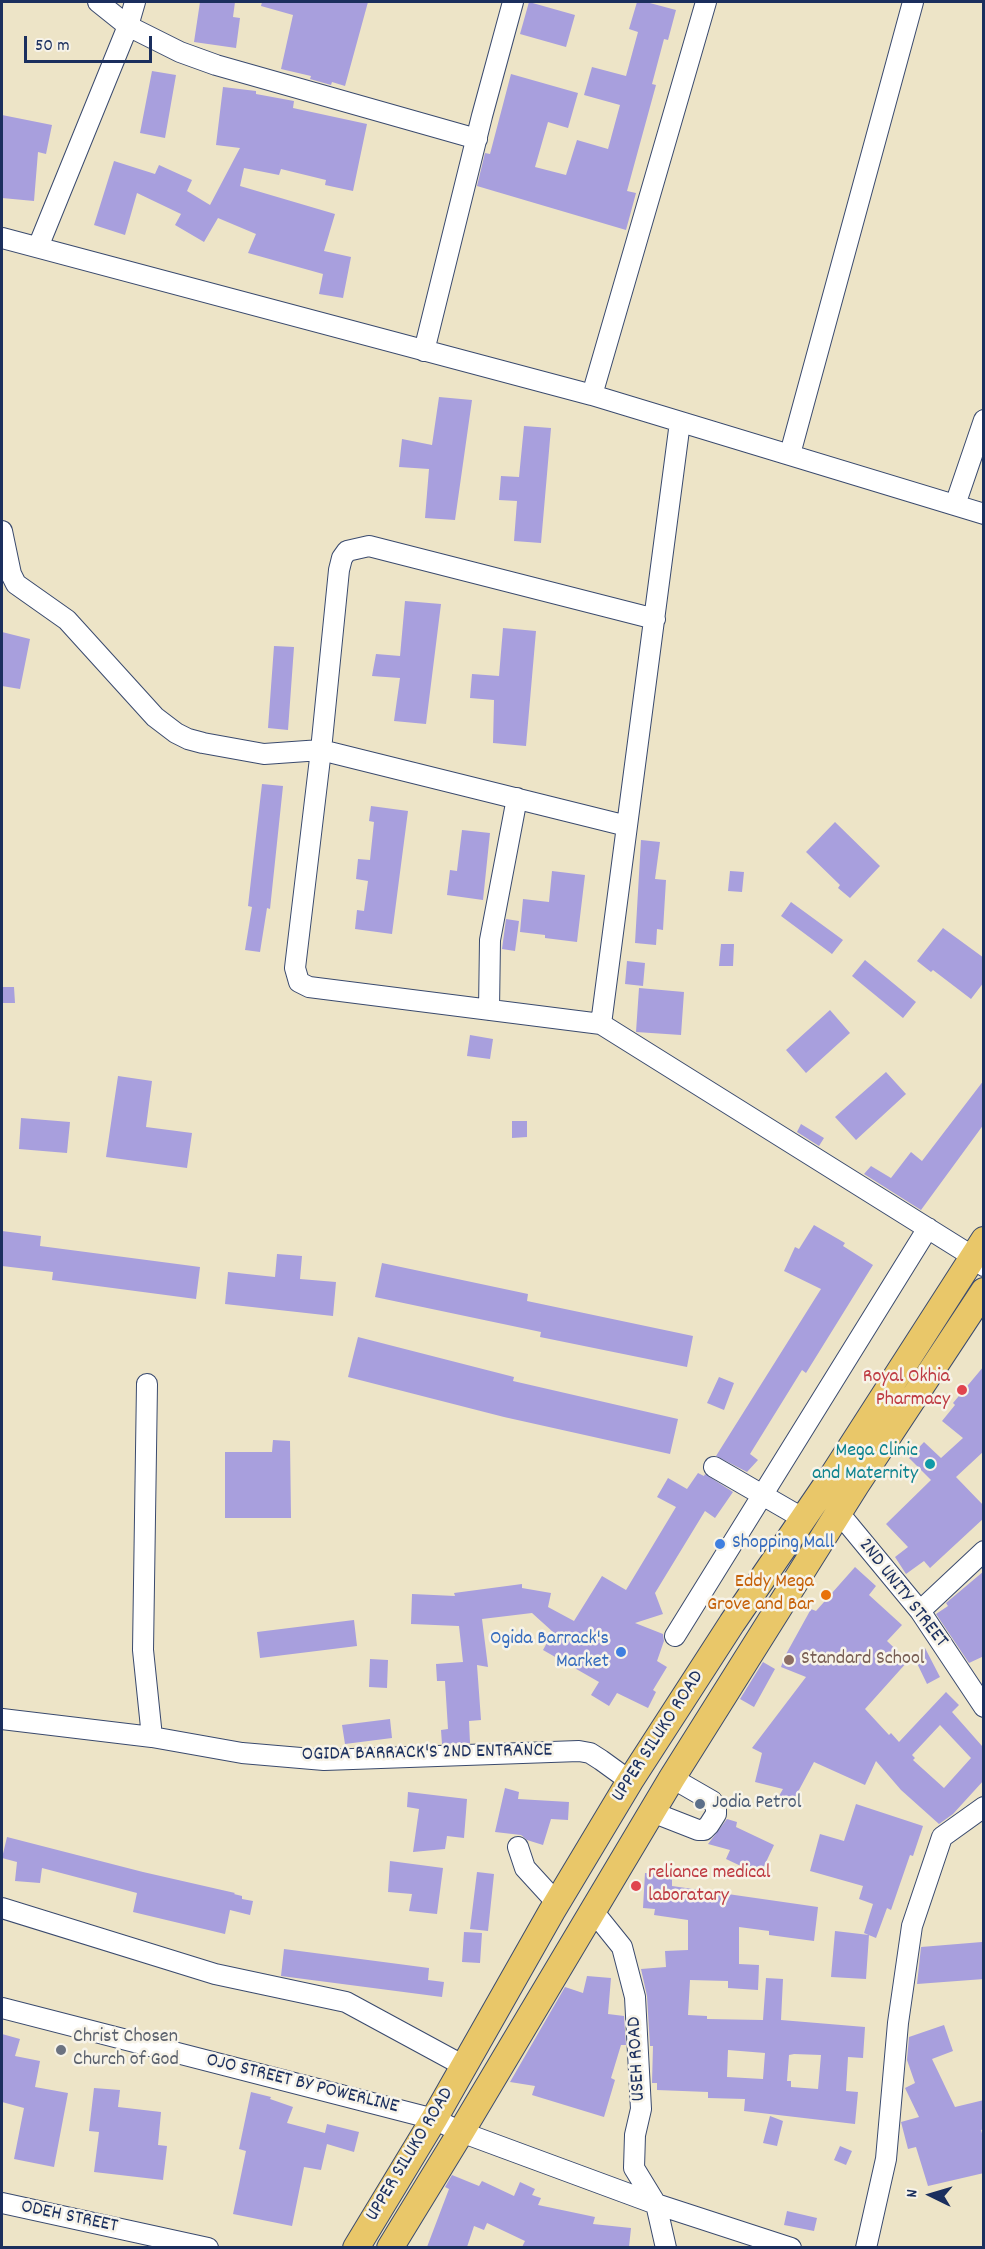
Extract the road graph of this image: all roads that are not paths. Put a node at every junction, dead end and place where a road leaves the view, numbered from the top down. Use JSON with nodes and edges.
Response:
{"nodes":[{"id":1,"x":98,"y":2,"type":"edge"},
{"id":2,"x":135,"y":2,"type":"edge"},
{"id":3,"x":513,"y":2,"type":"edge"},
{"id":4,"x":706,"y":2,"type":"edge"},
{"id":5,"x":913,"y":2,"type":"edge"},
{"id":6,"x":128,"y":26,"type":"junction"},
{"id":7,"x":477,"y":138,"type":"junction"},
{"id":8,"x":2,"y":238,"type":"edge"},
{"id":9,"x":38,"y":247,"type":"junction"},
{"id":10,"x":424,"y":351,"type":"junction"},
{"id":11,"x":592,"y":394,"type":"junction"},
{"id":12,"x":984,"y":420,"type":"edge"},
{"id":13,"x":680,"y":422,"type":"junction"},
{"id":14,"x":790,"y":454,"type":"junction"},
{"id":15,"x":955,"y":505,"type":"junction"},
{"id":16,"x":984,"y":514,"type":"edge"},
{"id":17,"x":2,"y":531,"type":"edge"},
{"id":18,"x":654,"y":619,"type":"junction"},
{"id":19,"x":321,"y":750,"type":"junction"},
{"id":20,"x":518,"y":798,"type":"junction"},
{"id":21,"x":627,"y":826,"type":"junction"},
{"id":22,"x":489,"y":1010,"type":"junction"},
{"id":23,"x":602,"y":1024,"type":"junction"},
{"id":24,"x":928,"y":1228,"type":"junction"},
{"id":25,"x":980,"y":1254,"type":"edge"},
{"id":26,"x":984,"y":1291,"type":"edge"},
{"id":27,"x":147,"y":1384,"type":"dead end"},
{"id":28,"x":714,"y":1467,"type":"dead end"},
{"id":29,"x":764,"y":1495,"type":"junction"},
{"id":30,"x":839,"y":1513,"type":"junction"},
{"id":31,"x":804,"y":1519,"type":"junction"},
{"id":32,"x":984,"y":1551,"type":"edge"},
{"id":33,"x":920,"y":1611,"type":"junction"},
{"id":34,"x":675,"y":1636,"type":"dead end"},
{"id":35,"x":984,"y":1707,"type":"edge"},
{"id":36,"x":2,"y":1719,"type":"edge"},
{"id":37,"x":152,"y":1737,"type":"junction"},
{"id":38,"x":672,"y":1778,"type":"junction"},
{"id":39,"x":630,"y":1781,"type":"junction"},
{"id":40,"x":984,"y":1807,"type":"edge"},
{"id":41,"x":652,"y":1812,"type":"junction"},
{"id":42,"x":518,"y":1847,"type":"dead end"},
{"id":43,"x":557,"y":1903,"type":"junction"},
{"id":44,"x":2,"y":1908,"type":"edge"},
{"id":45,"x":593,"y":1911,"type":"junction"},
{"id":46,"x":2,"y":2008,"type":"edge"},
{"id":47,"x":464,"y":2066,"type":"junction"},
{"id":48,"x":434,"y":2119,"type":"junction"},
{"id":49,"x":461,"y":2132,"type":"junction"},
{"id":50,"x":2,"y":2203,"type":"edge"},
{"id":51,"x":656,"y":2204,"type":"junction"},
{"id":52,"x":208,"y":2247,"type":"edge"},
{"id":53,"x":356,"y":2247,"type":"edge"},
{"id":54,"x":390,"y":2247,"type":"edge"},
{"id":55,"x":666,"y":2247,"type":"edge"},
{"id":56,"x":791,"y":2247,"type":"edge"},
{"id":57,"x":866,"y":2247,"type":"edge"}],
"edges":[{"from":1,"to":6,"type":"street"},
{"from":2,"to":6,"type":"street"},
{"from":3,"to":7,"type":"street"},
{"from":4,"to":11,"type":"street"},
{"from":5,"to":14,"type":"street"},
{"from":6,"to":7,"type":"street"},
{"from":6,"to":9,"type":"street"},
{"from":7,"to":10,"type":"street"},
{"from":8,"to":9,"type":"street"},
{"from":9,"to":10,"type":"street"},
{"from":10,"to":11,"type":"street"},
{"from":11,"to":13,"type":"street"},
{"from":12,"to":15,"type":"street"},
{"from":13,"to":14,"type":"street"},
{"from":13,"to":18,"type":"street"},
{"from":14,"to":15,"type":"street"},
{"from":15,"to":16,"type":"street"},
{"from":17,"to":19,"type":"street"},
{"from":18,"to":19,"type":"street"},
{"from":18,"to":21,"type":"street"},
{"from":19,"to":20,"type":"street"},
{"from":19,"to":22,"type":"street"},
{"from":20,"to":21,"type":"street"},
{"from":20,"to":22,"type":"street"},
{"from":21,"to":23,"type":"street"},
{"from":22,"to":23,"type":"street"},
{"from":23,"to":24,"type":"street"},
{"from":24,"to":25,"type":"street"},
{"from":24,"to":29,"type":"street"},
{"from":25,"to":31,"type":"main road","name":"UPPER SILUKO ROAD"},
{"from":26,"to":30,"type":"main road","name":"UPPER SILUKO ROAD"},
{"from":27,"to":37,"type":"street"},
{"from":28,"to":29,"type":"street"},
{"from":29,"to":31,"type":"street"},
{"from":29,"to":34,"type":"street"},
{"from":30,"to":33,"type":"street","name":"2ND UNITY STREET"},
{"from":30,"to":38,"type":"main road","name":"UPPER SILUKO ROAD"},
{"from":31,"to":39,"type":"main road","name":"UPPER SILUKO ROAD"},
{"from":32,"to":33,"type":"street"},
{"from":33,"to":35,"type":"street","name":"2ND UNITY STREET"},
{"from":36,"to":37,"type":"street","name":"OGIDA BARRACK'S 2ND ENTRANCE"},
{"from":37,"to":39,"type":"street","name":"OGIDA BARRACK'S 2ND ENTRANCE"},
{"from":38,"to":41,"type":"main road","name":"UPPER SILUKO ROAD"},
{"from":38,"to":41,"type":"street"},
{"from":39,"to":43,"type":"main road","name":"UPPER SILUKO ROAD"},
{"from":40,"to":57,"type":"street"},
{"from":41,"to":45,"type":"main road","name":"UPPER SILUKO ROAD"},
{"from":42,"to":43,"type":"street"},
{"from":43,"to":47,"type":"main road","name":"UPPER SILUKO ROAD"},
{"from":44,"to":47,"type":"street"},
{"from":45,"to":49,"type":"main road","name":"UPPER SILUKO ROAD"},
{"from":45,"to":51,"type":"street","name":"USEH ROAD"},
{"from":46,"to":48,"type":"street","name":"OJO STREET BY POWERLINE"},
{"from":47,"to":48,"type":"main road","name":"UPPER SILUKO ROAD"},
{"from":48,"to":49,"type":"street","name":"OJO STREET BY POWERLINE"},
{"from":48,"to":53,"type":"main road","name":"UPPER SILUKO ROAD"},
{"from":49,"to":51,"type":"street","name":"OJO STREET BY POWERLINE"},
{"from":49,"to":54,"type":"main road","name":"UPPER SILUKO ROAD"},
{"from":50,"to":52,"type":"street","name":"ODEH STREET"},
{"from":51,"to":55,"type":"street","name":"USEH ROAD"},
{"from":51,"to":56,"type":"street","name":"OJO STREET BY POWERLINE"}]}
